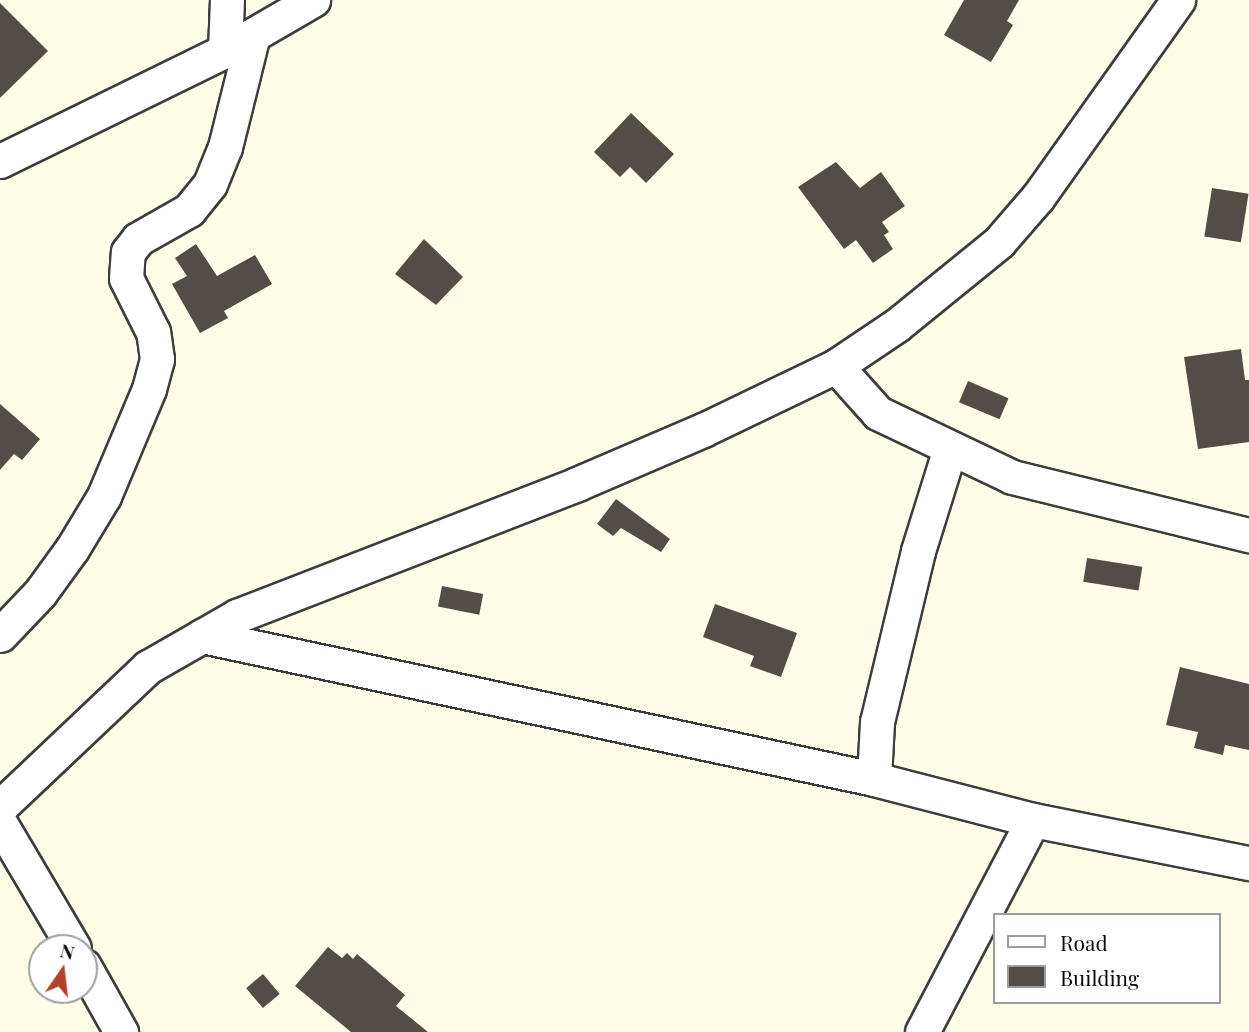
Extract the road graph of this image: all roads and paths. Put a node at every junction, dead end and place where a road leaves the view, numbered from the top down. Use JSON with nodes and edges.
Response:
{"nodes":[{"id":1,"x":227,"y":0,"type":"edge"},
{"id":2,"x":313,"y":0,"type":"edge"},
{"id":3,"x":1178,"y":0,"type":"edge"},
{"id":4,"x":253,"y":35,"type":"junction"},
{"id":5,"x":225,"y":51,"type":"junction"},
{"id":6,"x":0,"y":161,"type":"edge"},
{"id":7,"x":836,"y":366,"type":"junction"},
{"id":8,"x":950,"y":447,"type":"junction"},
{"id":9,"x":1249,"y":535,"type":"edge"},
{"id":10,"x":0,"y":635,"type":"edge"},
{"id":11,"x":202,"y":636,"type":"junction"},
{"id":12,"x":874,"y":779,"type":"junction"},
{"id":13,"x":0,"y":807,"type":"edge"},
{"id":14,"x":1033,"y":820,"type":"junction"},
{"id":15,"x":0,"y":823,"type":"edge"},
{"id":16,"x":1249,"y":863,"type":"edge"},
{"id":17,"x":66,"y":934,"type":"edge"},
{"id":18,"x":98,"y":991,"type":"edge"},
{"id":19,"x":121,"y":1032,"type":"edge"},
{"id":20,"x":922,"y":1032,"type":"edge"}],
"edges":[{"from":1,"to":5,"type":"street"},
{"from":2,"to":4,"type":"street"},
{"from":3,"to":7,"type":"street"},
{"from":4,"to":5,"type":"street"},
{"from":4,"to":10,"type":"street"},
{"from":5,"to":6,"type":"street"},
{"from":7,"to":8,"type":"street"},
{"from":7,"to":11,"type":"street"},
{"from":8,"to":9,"type":"street"},
{"from":8,"to":12,"type":"street"},
{"from":11,"to":12,"type":"street"},
{"from":11,"to":13,"type":"street"},
{"from":12,"to":14,"type":"street"},
{"from":14,"to":16,"type":"street"},
{"from":14,"to":20,"type":"street"},
{"from":15,"to":17,"type":"street"},
{"from":18,"to":19,"type":"street"}]}
